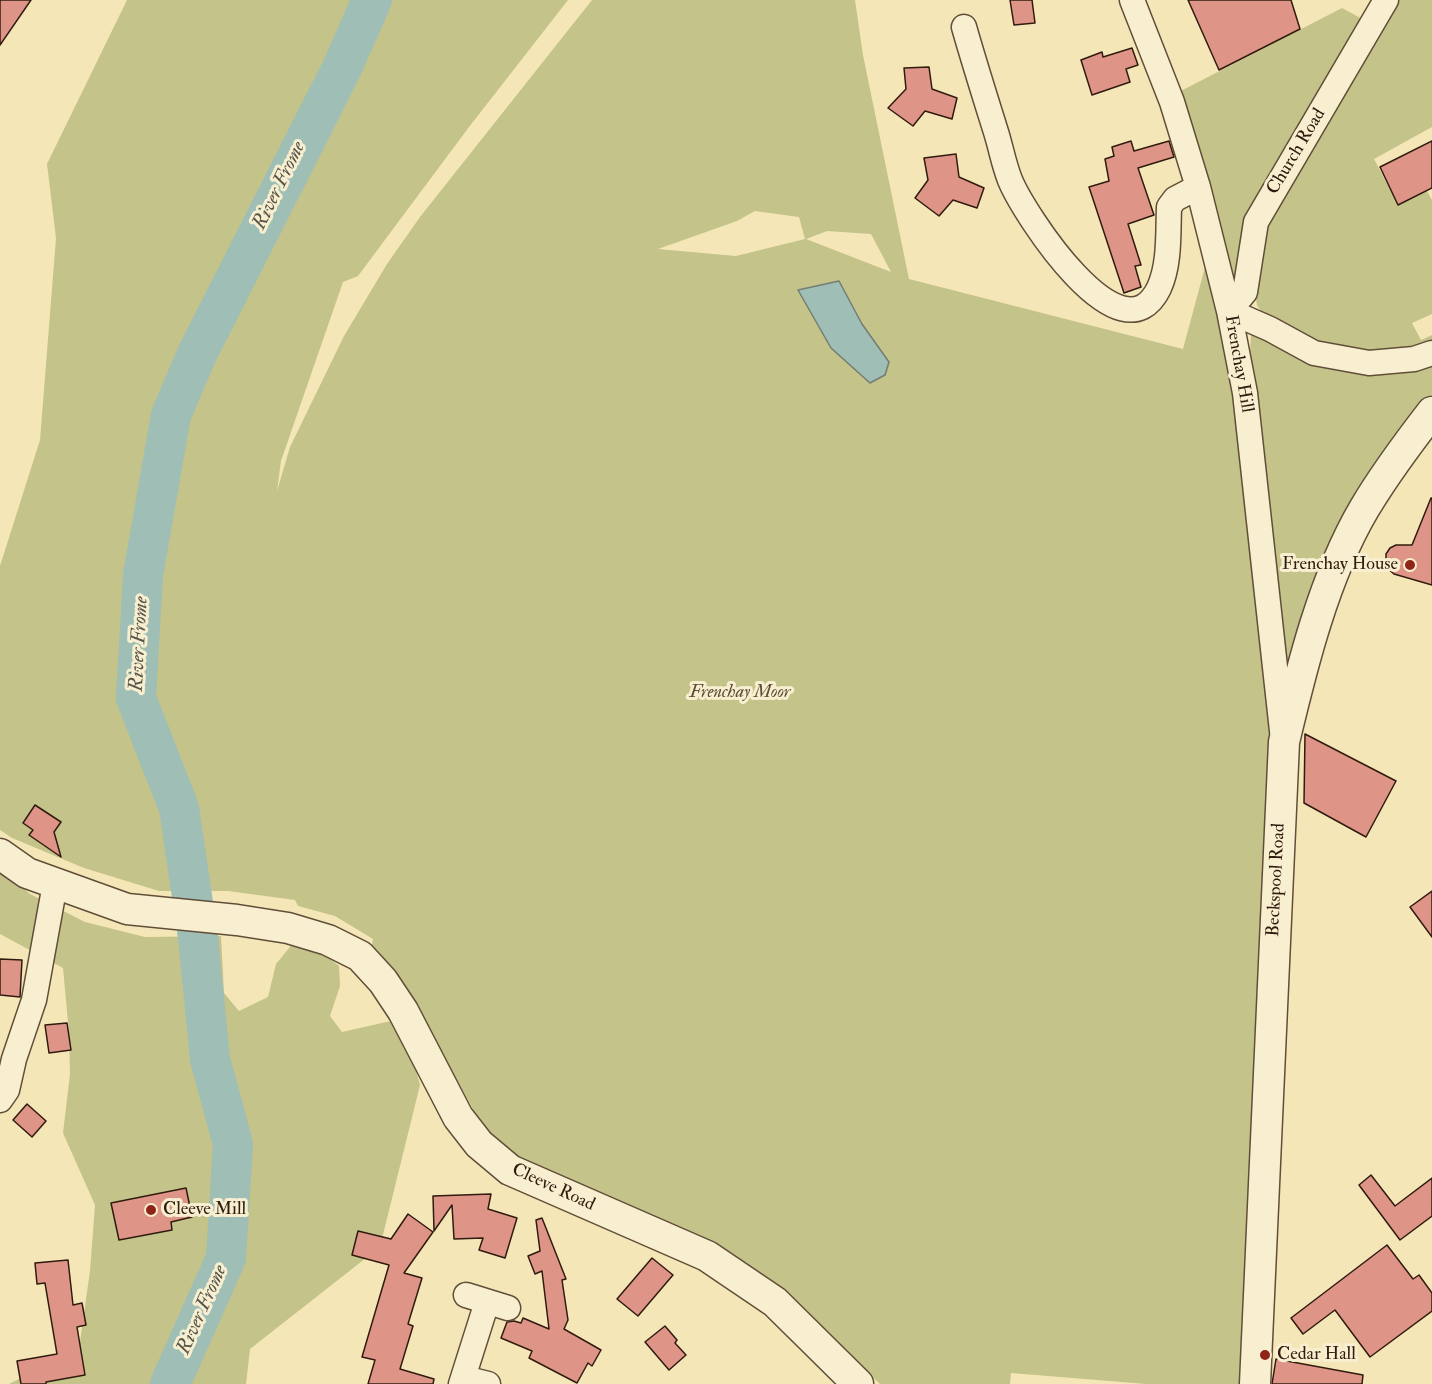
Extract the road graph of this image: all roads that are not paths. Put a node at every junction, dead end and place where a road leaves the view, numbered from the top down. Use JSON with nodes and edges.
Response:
{"nodes":[{"id":1,"x":1132,"y":0,"type":"edge"},
{"id":2,"x":1386,"y":0,"type":"edge"},
{"id":3,"x":964,"y":27,"type":"dead end"},
{"id":4,"x":1198,"y":187,"type":"junction"},
{"id":5,"x":1229,"y":311,"type":"junction"},
{"id":6,"x":1432,"y":353,"type":"edge"},
{"id":7,"x":1432,"y":412,"type":"edge"},
{"id":8,"x":1284,"y":742,"type":"junction"},
{"id":9,"x":0,"y":854,"type":"edge"},
{"id":10,"x":55,"y":884,"type":"junction"},
{"id":11,"x":0,"y":1100,"type":"edge"},
{"id":12,"x":487,"y":1301,"type":"dead end"},
{"id":13,"x":463,"y":1381,"type":"edge"},
{"id":14,"x":488,"y":1384,"type":"edge"},
{"id":15,"x":858,"y":1384,"type":"edge"},
{"id":16,"x":1255,"y":1384,"type":"edge"}],
"edges":[{"from":1,"to":4,"type":"street","name":"Frenchay Hill"},
{"from":2,"to":5,"type":"street","name":"Church Road"},
{"from":3,"to":4,"type":"street"},
{"from":4,"to":5,"type":"street","name":"Frenchay Hill"},
{"from":5,"to":6,"type":"street"},
{"from":5,"to":8,"type":"street","name":"Frenchay Hill"},
{"from":7,"to":8,"type":"street","name":"Beckspool Road"},
{"from":8,"to":16,"type":"street","name":"Beckspool Road"},
{"from":9,"to":10,"type":"street","name":"Cleeve Road"},
{"from":10,"to":11,"type":"street"},
{"from":10,"to":15,"type":"street","name":"Cleeve Road"},
{"from":12,"to":13,"type":"street"},
{"from":13,"to":14,"type":"street"}]}
